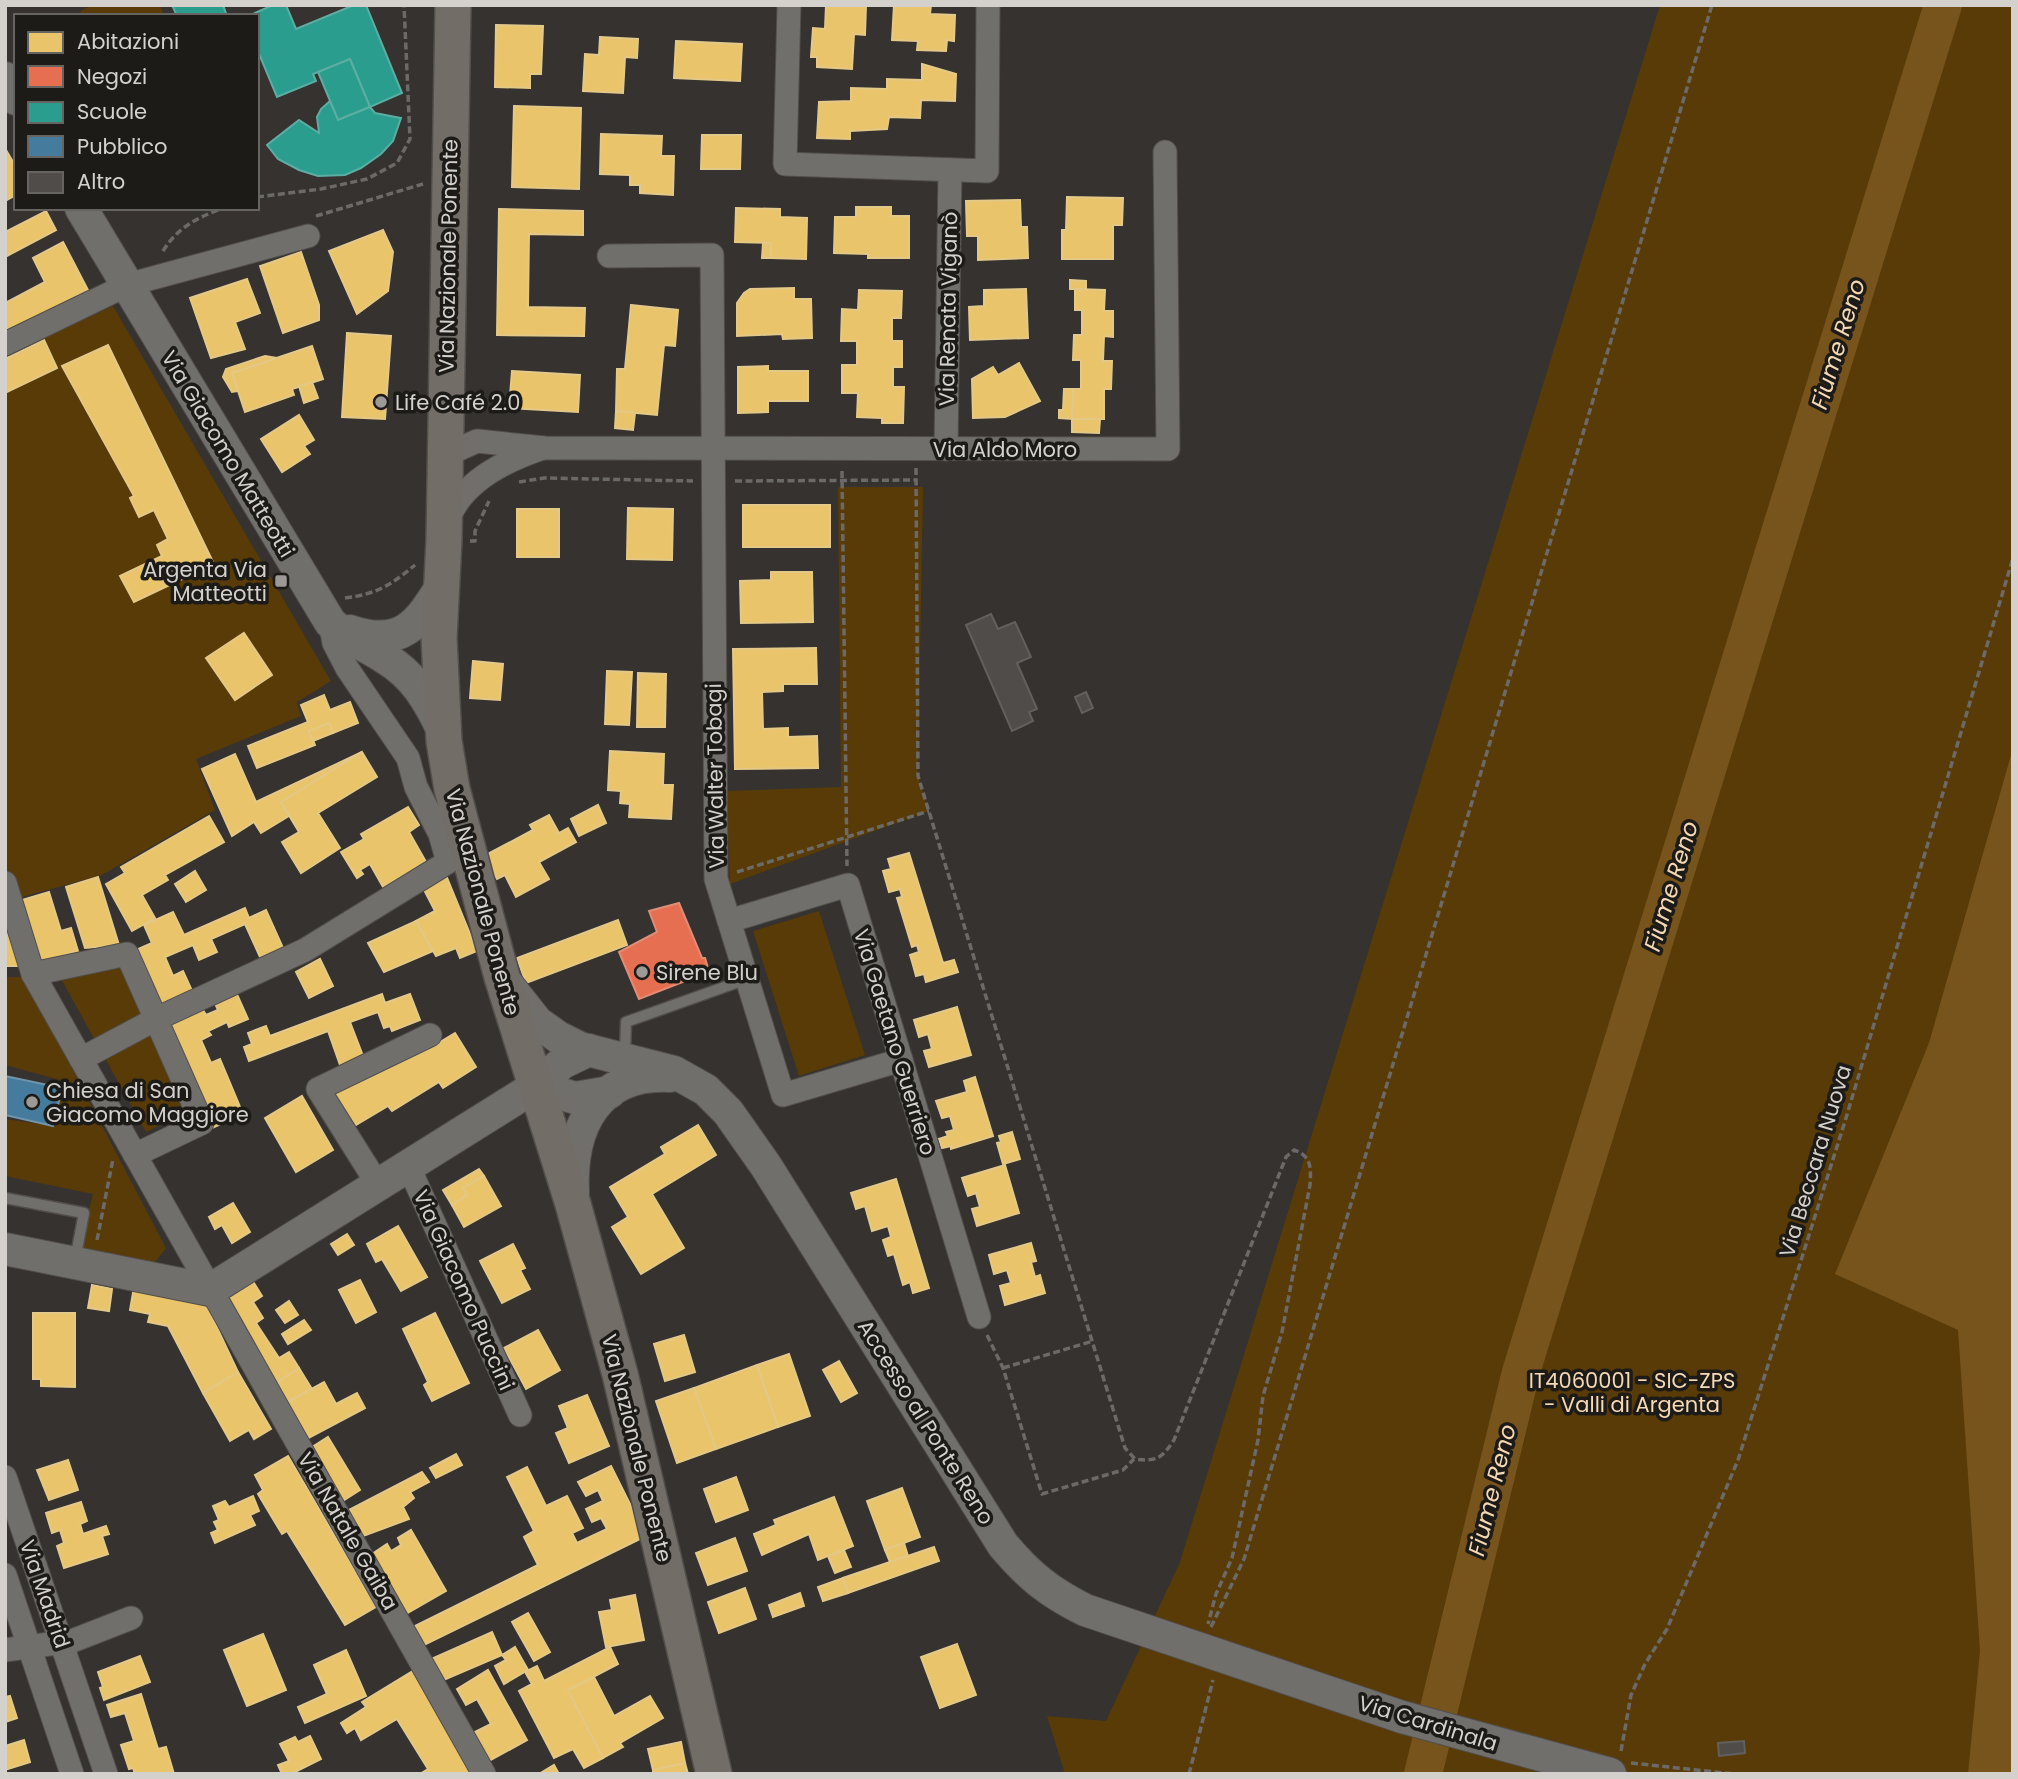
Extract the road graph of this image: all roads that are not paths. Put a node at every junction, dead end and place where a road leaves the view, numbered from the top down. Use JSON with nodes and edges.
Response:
{"nodes":[{"id":1,"x":453,"y":5,"type":"edge"},
{"id":2,"x":789,"y":5,"type":"edge"},
{"id":3,"x":988,"y":5,"type":"edge"},
{"id":4,"x":5,"y":78,"type":"edge"},
{"id":5,"x":14,"y":95,"type":"edge"},
{"id":6,"x":1165,"y":152,"type":"dead end"},
{"id":7,"x":950,"y":170,"type":"junction"},
{"id":8,"x":82,"y":210,"type":"edge"},
{"id":9,"x":306,"y":228,"type":"road end"},
{"id":10,"x":609,"y":256,"type":"dead end"},
{"id":11,"x":127,"y":285,"type":"junction"},
{"id":12,"x":5,"y":344,"type":"edge"},
{"id":13,"x":446,"y":395,"type":"junction"},
{"id":14,"x":488,"y":440,"type":"junction"},
{"id":15,"x":545,"y":448,"type":"junction"},
{"id":16,"x":712,"y":448,"type":"junction"},
{"id":17,"x":946,"y":449,"type":"junction"},
{"id":18,"x":446,"y":456,"type":"junction"},
{"id":19,"x":498,"y":466,"type":"junction"},
{"id":20,"x":444,"y":533,"type":"junction"},
{"id":21,"x":431,"y":573,"type":"junction"},
{"id":22,"x":325,"y":614,"type":"junction"},
{"id":23,"x":387,"y":647,"type":"junction"},
{"id":24,"x":440,"y":658,"type":"junction"},
{"id":25,"x":443,"y":731,"type":"junction"},
{"id":26,"x":5,"y":883,"type":"edge"},
{"id":27,"x":729,"y":921,"type":"junction"},
{"id":28,"x":33,"y":974,"type":"junction"},
{"id":29,"x":502,"y":977,"type":"junction"},
{"id":30,"x":747,"y":979,"type":"junction"},
{"id":31,"x":156,"y":1019,"type":"junction"},
{"id":32,"x":430,"y":1035,"type":"dead end"},
{"id":33,"x":589,"y":1050,"type":"junction"},
{"id":34,"x":625,"y":1058,"type":"junction"},
{"id":35,"x":81,"y":1059,"type":"junction"},
{"id":36,"x":901,"y":1060,"type":"junction"},
{"id":37,"x":684,"y":1077,"type":"junction"},
{"id":38,"x":536,"y":1086,"type":"junction"},
{"id":39,"x":610,"y":1092,"type":"junction"},
{"id":40,"x":133,"y":1152,"type":"junction"},
{"id":41,"x":408,"y":1165,"type":"junction"},
{"id":42,"x":377,"y":1183,"type":"junction"},
{"id":43,"x":5,"y":1198,"type":"edge"},
{"id":44,"x":573,"y":1204,"type":"junction"},
{"id":45,"x":5,"y":1249,"type":"edge"},
{"id":46,"x":84,"y":1265,"type":"junction"},
{"id":47,"x":210,"y":1290,"type":"junction"},
{"id":48,"x":979,"y":1317,"type":"road end"},
{"id":49,"x":520,"y":1415,"type":"dead end"},
{"id":50,"x":5,"y":1477,"type":"edge"},
{"id":51,"x":5,"y":1575,"type":"edge"},
{"id":52,"x":131,"y":1618,"type":"dead end"},
{"id":53,"x":62,"y":1642,"type":"junction"},
{"id":54,"x":29,"y":1646,"type":"junction"},
{"id":55,"x":5,"y":1650,"type":"edge"},
{"id":56,"x":1249,"y":1664,"type":"joint"},
{"id":57,"x":72,"y":1672,"type":"junction"},
{"id":58,"x":39,"y":1676,"type":"junction"},
{"id":59,"x":1612,"y":1767,"type":"edge"},
{"id":60,"x":72,"y":1774,"type":"edge"},
{"id":61,"x":106,"y":1774,"type":"edge"},
{"id":62,"x":484,"y":1774,"type":"edge"},
{"id":63,"x":714,"y":1774,"type":"edge"}],
"edges":[{"from":1,"to":13,"type":"main road","name":"Via Nazionale Ponente"},
{"from":2,"to":7,"type":"street"},
{"from":3,"to":7,"type":"street"},
{"from":4,"to":5,"type":"main road"},
{"from":6,"to":17,"type":"street","name":"Via Aldo Moro"},
{"from":7,"to":17,"type":"street","name":"Via Renata Viganò"},
{"from":8,"to":11,"type":"main road","name":"Via Giacomo Matteotti"},
{"from":9,"to":11,"type":"street"},
{"from":10,"to":16,"type":"street","name":"Via Walter Tobagi"},
{"from":11,"to":12,"type":"street"},
{"from":11,"to":22,"type":"main road","name":"Via Giacomo Matteotti"},
{"from":13,"to":14,"type":"street"},
{"from":13,"to":18,"type":"main road","name":"Via Nazionale Ponente"},
{"from":14,"to":15,"type":"street","name":"Via Aldo Moro"},
{"from":14,"to":18,"type":"street","name":"Via Aldo Moro"},
{"from":15,"to":16,"type":"street","name":"Via Aldo Moro"},
{"from":15,"to":19,"type":"street","name":"Via Aldo Moro"},
{"from":16,"to":17,"type":"street","name":"Via Aldo Moro"},
{"from":16,"to":27,"type":"street","name":"Via Walter Tobagi"},
{"from":18,"to":19,"type":"street","name":"Via Aldo Moro"},
{"from":18,"to":20,"type":"main road","name":"Via Nazionale Ponente"},
{"from":19,"to":20,"type":"street","name":"Via Aldo Moro"},
{"from":20,"to":21,"type":"main road","name":"Via Nazionale Ponente"},
{"from":21,"to":23,"type":"main road"},
{"from":21,"to":24,"type":"main road","name":"Via Nazionale Ponente"},
{"from":22,"to":23,"type":"main road","name":"Via Giacomo Matteotti"},
{"from":22,"to":31,"type":"street","name":"Via Giacomo Matteotti"},
{"from":23,"to":24,"type":"main road","name":"Via Giacomo Matteotti"},
{"from":23,"to":25,"type":"main road","name":"Via Giacomo Matteotti"},
{"from":24,"to":25,"type":"main road","name":"Via Nazionale Ponente"},
{"from":25,"to":29,"type":"main road","name":"Via Nazionale Ponente"},
{"from":26,"to":28,"type":"street","name":"Via Natale Gaiba"},
{"from":27,"to":30,"type":"street","name":"Via Walter Tobagi"},
{"from":27,"to":36,"type":"street","name":"Via Gaetano Guerriero"},
{"from":28,"to":31,"type":"street"},
{"from":28,"to":35,"type":"street","name":"Via Natale Gaiba"},
{"from":29,"to":33,"type":"main road","name":"Accesso al Ponte Reno"},
{"from":29,"to":38,"type":"main road","name":"Via Nazionale Ponente"},
{"from":30,"to":34,"type":"lane"},
{"from":30,"to":36,"type":"street","name":"Via Walter Tobagi"},
{"from":31,"to":35,"type":"street"},
{"from":31,"to":40,"type":"street"},
{"from":32,"to":42,"type":"street"},
{"from":33,"to":34,"type":"main road","name":"Accesso al Ponte Reno"},
{"from":33,"to":38,"type":"main road"},
{"from":34,"to":37,"type":"main road","name":"Accesso al Ponte Reno"},
{"from":35,"to":40,"type":"street","name":"Via Natale Gaiba"},
{"from":36,"to":48,"type":"street","name":"Via Gaetano Guerriero"},
{"from":37,"to":39,"type":"main road"},
{"from":37,"to":56,"type":"main road","name":"Accesso al Ponte Reno"},
{"from":38,"to":39,"type":"main road"},
{"from":38,"to":41,"type":"main road"},
{"from":38,"to":44,"type":"main road","name":"Via Nazionale Ponente"},
{"from":39,"to":44,"type":"main road"},
{"from":40,"to":47,"type":"street","name":"Via Natale Gaiba"},
{"from":41,"to":42,"type":"main road"},
{"from":41,"to":49,"type":"street","name":"Via Giacomo Puccini"},
{"from":42,"to":47,"type":"main road"},
{"from":43,"to":46,"type":"lane"},
{"from":44,"to":63,"type":"main road","name":"Via Nazionale Ponente"},
{"from":45,"to":46,"type":"main road"},
{"from":46,"to":47,"type":"main road"},
{"from":47,"to":62,"type":"street","name":"Via Natale Gaiba"},
{"from":50,"to":53,"type":"street","name":"Via Madrid"},
{"from":51,"to":54,"type":"street","name":"Via Madrid"},
{"from":52,"to":53,"type":"street"},
{"from":53,"to":54,"type":"street"},
{"from":53,"to":57,"type":"street","name":"Via Madrid"},
{"from":54,"to":55,"type":"street"},
{"from":54,"to":58,"type":"street","name":"Via Madrid"},
{"from":56,"to":59,"type":"main road","name":"Via Cardinala"},
{"from":57,"to":58,"type":"street","name":"Via Madrid"},
{"from":57,"to":61,"type":"street","name":"Via Madrid"},
{"from":58,"to":60,"type":"street","name":"Via Madrid"}]}
